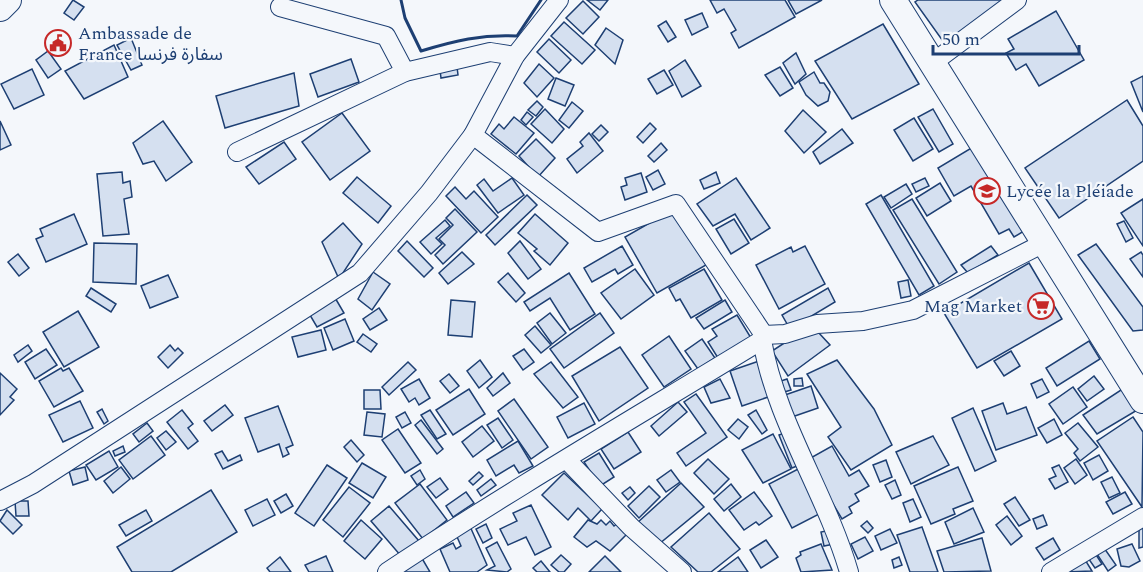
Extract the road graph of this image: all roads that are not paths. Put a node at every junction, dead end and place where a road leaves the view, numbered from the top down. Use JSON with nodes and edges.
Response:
{"nodes":[{"id":1,"x":8,"y":0,"type":"edge"},
{"id":2,"x":559,"y":0,"type":"edge"},
{"id":3,"x":893,"y":0,"type":"edge"},
{"id":4,"x":1017,"y":0,"type":"edge"},
{"id":5,"x":280,"y":7,"type":"dead end"},
{"id":6,"x":0,"y":8,"type":"edge"},
{"id":7,"x":515,"y":56,"type":"junction"},
{"id":8,"x":931,"y":64,"type":"junction"},
{"id":9,"x":405,"y":72,"type":"junction"},
{"id":10,"x":473,"y":135,"type":"junction"},
{"id":11,"x":237,"y":152,"type":"dead end"},
{"id":12,"x":1046,"y":242,"type":"junction"},
{"id":13,"x":763,"y":338,"type":"junction"},
{"id":14,"x":1143,"y":400,"type":"edge"},
{"id":15,"x":567,"y":460,"type":"junction"},
{"id":16,"x":0,"y":501,"type":"edge"},
{"id":17,"x":1143,"y":517,"type":"edge"},
{"id":18,"x":387,"y":572,"type":"edge"},
{"id":19,"x":682,"y":572,"type":"edge"},
{"id":20,"x":849,"y":572,"type":"edge"},
{"id":21,"x":1051,"y":572,"type":"edge"}],
"edges":[{"from":1,"to":6,"type":"street"},
{"from":2,"to":7,"type":"street"},
{"from":3,"to":8,"type":"street"},
{"from":4,"to":8,"type":"street"},
{"from":5,"to":9,"type":"street"},
{"from":7,"to":9,"type":"street"},
{"from":7,"to":10,"type":"street"},
{"from":8,"to":12,"type":"street"},
{"from":9,"to":11,"type":"street"},
{"from":10,"to":13,"type":"street"},
{"from":10,"to":16,"type":"street"},
{"from":12,"to":13,"type":"street"},
{"from":12,"to":14,"type":"street"},
{"from":13,"to":15,"type":"street"},
{"from":13,"to":20,"type":"street"},
{"from":15,"to":18,"type":"street"},
{"from":15,"to":19,"type":"street"},
{"from":17,"to":21,"type":"street"}]}
